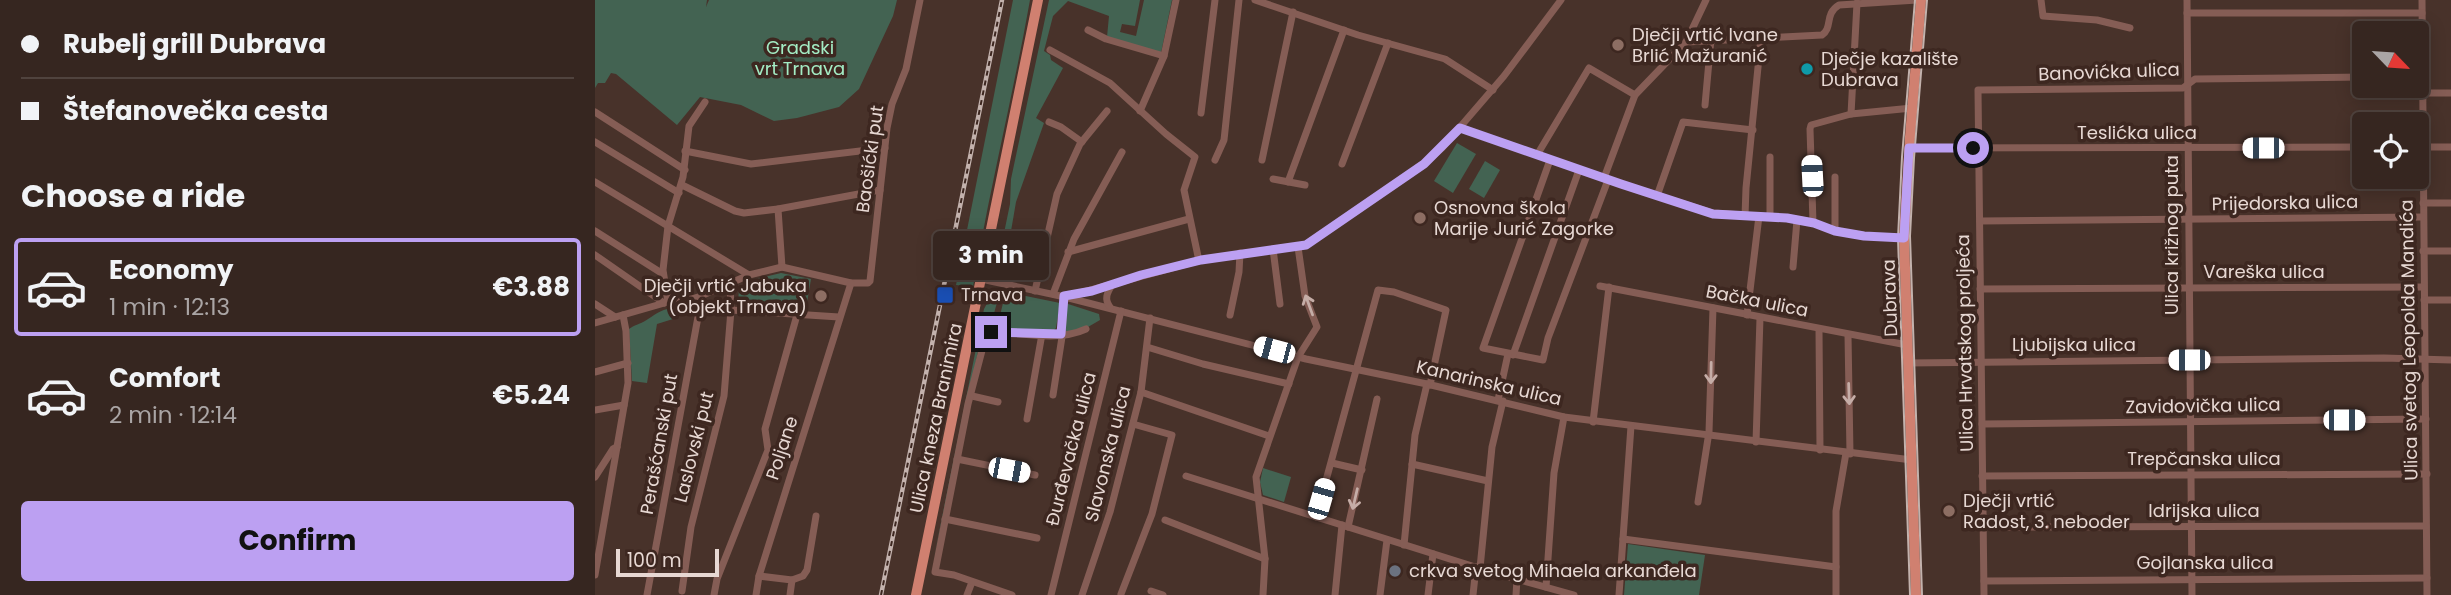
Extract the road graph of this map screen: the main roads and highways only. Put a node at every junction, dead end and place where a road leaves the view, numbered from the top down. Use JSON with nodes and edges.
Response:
{"nodes":[{"id":1,"x":1038,"y":0,"type":"edge"},
{"id":2,"x":1919,"y":0,"type":"edge"},
{"id":3,"x":916,"y":595,"type":"edge"},
{"id":4,"x":1916,"y":595,"type":"edge"}],
"edges":[{"from":1,"to":3,"type":"main road","name":"Ulica kneza Branimira"},
{"from":2,"to":4,"type":"main road","name":"Dubrava"}]}
